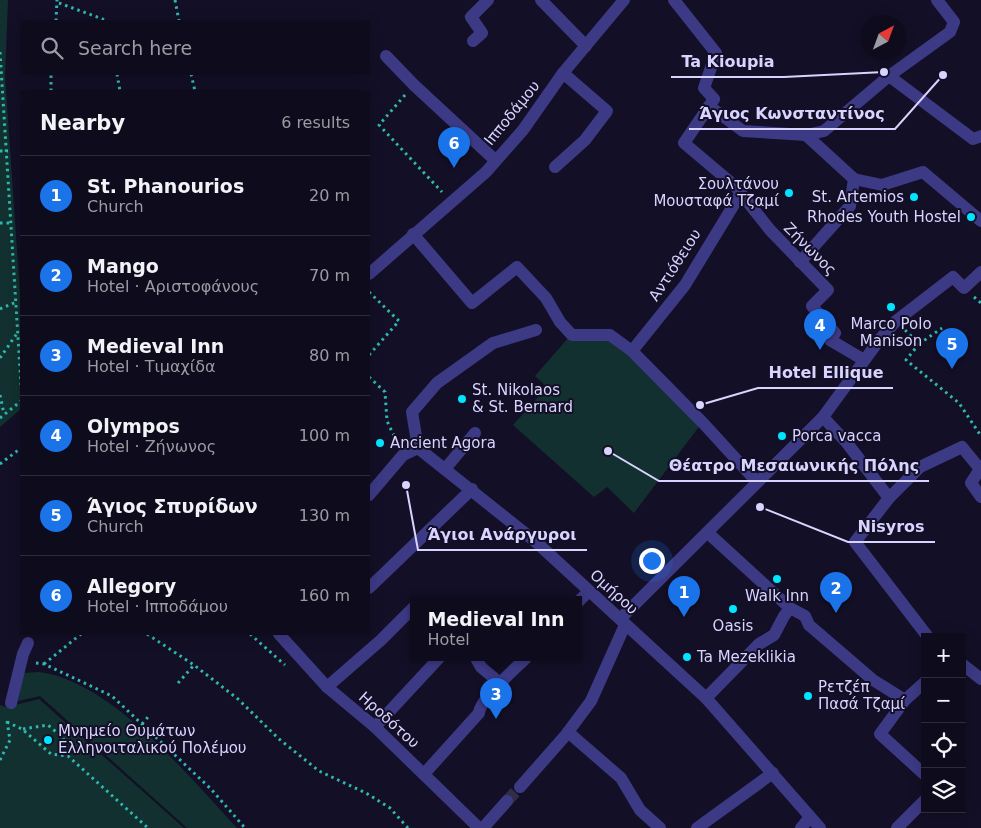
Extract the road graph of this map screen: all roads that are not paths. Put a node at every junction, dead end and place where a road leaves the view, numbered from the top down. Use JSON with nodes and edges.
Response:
{"nodes":[{"id":1,"x":488,"y":0,"type":"edge"},
{"id":2,"x":541,"y":0,"type":"edge"},
{"id":3,"x":624,"y":0,"type":"edge"},
{"id":4,"x":674,"y":0,"type":"edge"},
{"id":5,"x":943,"y":2,"type":"edge"},
{"id":6,"x":474,"y":41,"type":"dead end"},
{"id":7,"x":586,"y":46,"type":"junction"},
{"id":8,"x":386,"y":56,"type":"dead end"},
{"id":9,"x":563,"y":73,"type":"junction"},
{"id":10,"x":889,"y":76,"type":"junction"},
{"id":11,"x":712,"y":102,"type":"junction"},
{"id":12,"x":806,"y":135,"type":"junction"},
{"id":13,"x":978,"y":140,"type":"edge"},
{"id":14,"x":495,"y":160,"type":"junction"},
{"id":15,"x":555,"y":167,"type":"dead end"},
{"id":16,"x":854,"y":179,"type":"junction"},
{"id":17,"x":741,"y":193,"type":"junction"},
{"id":18,"x":981,"y":221,"type":"edge"},
{"id":19,"x":413,"y":234,"type":"junction"},
{"id":20,"x":800,"y":262,"type":"junction"},
{"id":21,"x":981,"y":272,"type":"edge"},
{"id":22,"x":370,"y":273,"type":"edge"},
{"id":23,"x":536,"y":330,"type":"dead end"},
{"id":24,"x":632,"y":351,"type":"junction"},
{"id":25,"x":864,"y":360,"type":"junction"},
{"id":26,"x":823,"y":417,"type":"junction"},
{"id":27,"x":475,"y":433,"type":"dead end"},
{"id":28,"x":418,"y":448,"type":"junction"},
{"id":29,"x":978,"y":460,"type":"edge"},
{"id":30,"x":445,"y":469,"type":"junction"},
{"id":31,"x":757,"y":482,"type":"junction"},
{"id":32,"x":472,"y":490,"type":"junction"},
{"id":33,"x":370,"y":494,"type":"edge"},
{"id":34,"x":981,"y":497,"type":"edge"},
{"id":35,"x":889,"y":498,"type":"junction"},
{"id":36,"x":708,"y":533,"type":"junction"},
{"id":37,"x":370,"y":587,"type":"edge"},
{"id":38,"x":589,"y":591,"type":"junction"},
{"id":39,"x":582,"y":598,"type":"edge"},
{"id":40,"x":790,"y":608,"type":"junction"},
{"id":41,"x":410,"y":611,"type":"edge"},
{"id":42,"x":623,"y":622,"type":"junction"},
{"id":43,"x":925,"y":633,"type":"edge"},
{"id":44,"x":280,"y":635,"type":"edge"},
{"id":45,"x":28,"y":643,"type":"dead end"},
{"id":46,"x":436,"y":661,"type":"edge"},
{"id":47,"x":478,"y":661,"type":"edge"},
{"id":48,"x":523,"y":661,"type":"edge"},
{"id":49,"x":966,"y":667,"type":"edge"},
{"id":50,"x":981,"y":679,"type":"edge"},
{"id":51,"x":501,"y":684,"type":"junction"},
{"id":52,"x":921,"y":685,"type":"edge"},
{"id":53,"x":327,"y":687,"type":"junction"},
{"id":54,"x":706,"y":698,"type":"junction"},
{"id":55,"x":904,"y":700,"type":"junction"},
{"id":56,"x":11,"y":703,"type":"road end"},
{"id":57,"x":376,"y":726,"type":"junction"},
{"id":58,"x":568,"y":732,"type":"junction"},
{"id":59,"x":921,"y":771,"type":"edge"},
{"id":60,"x":773,"y":773,"type":"junction"},
{"id":61,"x":424,"y":774,"type":"junction"},
{"id":62,"x":520,"y":787,"type":"tunnel mouth"},
{"id":63,"x":507,"y":801,"type":"tunnel mouth"},
{"id":64,"x":921,"y":804,"type":"edge"},
{"id":65,"x":810,"y":817,"type":"junction"},
{"id":66,"x":479,"y":828,"type":"edge"},
{"id":67,"x":484,"y":828,"type":"edge"},
{"id":68,"x":660,"y":828,"type":"edge"},
{"id":69,"x":696,"y":828,"type":"edge"},
{"id":70,"x":801,"y":828,"type":"edge"},
{"id":71,"x":820,"y":828,"type":"edge"},
{"id":72,"x":897,"y":828,"type":"edge"}],
"edges":[{"from":1,"to":6,"type":"street"},
{"from":2,"to":7,"type":"street"},
{"from":3,"to":7,"type":"street","name":"Ιπποδάμου"},
{"from":4,"to":11,"type":"street"},
{"from":5,"to":10,"type":"street"},
{"from":7,"to":9,"type":"street","name":"Ιπποδάμου"},
{"from":8,"to":14,"type":"street"},
{"from":9,"to":14,"type":"street","name":"Ιπποδάμου"},
{"from":9,"to":15,"type":"street"},
{"from":10,"to":12,"type":"street"},
{"from":10,"to":13,"type":"street"},
{"from":11,"to":12,"type":"street"},
{"from":11,"to":17,"type":"street","name":"Ζήνωνος"},
{"from":12,"to":16,"type":"street"},
{"from":14,"to":19,"type":"street","name":"Ιπποδάμου"},
{"from":16,"to":18,"type":"street"},
{"from":16,"to":20,"type":"street"},
{"from":17,"to":20,"type":"street","name":"Ζήνωνος"},
{"from":17,"to":24,"type":"street","name":"Αντιόθειου"},
{"from":19,"to":22,"type":"street","name":"Ιπποδάμου"},
{"from":19,"to":24,"type":"street"},
{"from":20,"to":25,"type":"street","name":"Ζήνωνος"},
{"from":21,"to":25,"type":"street"},
{"from":23,"to":28,"type":"street"},
{"from":24,"to":31,"type":"street"},
{"from":25,"to":26,"type":"street"},
{"from":26,"to":31,"type":"street"},
{"from":26,"to":35,"type":"street"},
{"from":27,"to":30,"type":"street"},
{"from":28,"to":30,"type":"street","name":"Ομήρου"},
{"from":28,"to":33,"type":"street"},
{"from":29,"to":34,"type":"street"},
{"from":29,"to":35,"type":"street"},
{"from":30,"to":32,"type":"street","name":"Ομήρου"},
{"from":31,"to":36,"type":"street"},
{"from":32,"to":37,"type":"street"},
{"from":32,"to":38,"type":"street","name":"Ομήρου"},
{"from":35,"to":43,"type":"street"},
{"from":36,"to":40,"type":"street"},
{"from":36,"to":42,"type":"street"},
{"from":38,"to":39,"type":"street"},
{"from":38,"to":42,"type":"street","name":"Ομήρου"},
{"from":40,"to":54,"type":"street"},
{"from":40,"to":55,"type":"street"},
{"from":41,"to":53,"type":"street"},
{"from":42,"to":54,"type":"street","name":"Ομήρου"},
{"from":42,"to":58,"type":"street"},
{"from":44,"to":53,"type":"street","name":"Ηροδότου"},
{"from":45,"to":56,"type":"street","bridge":true},
{"from":46,"to":57,"type":"street"},
{"from":47,"to":51,"type":"street"},
{"from":48,"to":51,"type":"street"},
{"from":49,"to":50,"type":"street"},
{"from":51,"to":61,"type":"street"},
{"from":52,"to":55,"type":"street"},
{"from":53,"to":57,"type":"street","name":"Ηροδότου"},
{"from":54,"to":60,"type":"street","name":"Ομήρου"},
{"from":55,"to":59,"type":"street"},
{"from":57,"to":61,"type":"street","name":"Ηροδότου"},
{"from":58,"to":62,"type":"street"},
{"from":58,"to":68,"type":"street"},
{"from":60,"to":65,"type":"street","name":"Ομήρου"},
{"from":60,"to":69,"type":"street"},
{"from":61,"to":66,"type":"street","name":"Ηροδότου"},
{"from":63,"to":67,"type":"street"},
{"from":64,"to":72,"type":"street"},
{"from":65,"to":70,"type":"street"},
{"from":65,"to":71,"type":"street","name":"Ομήρου"}]}
